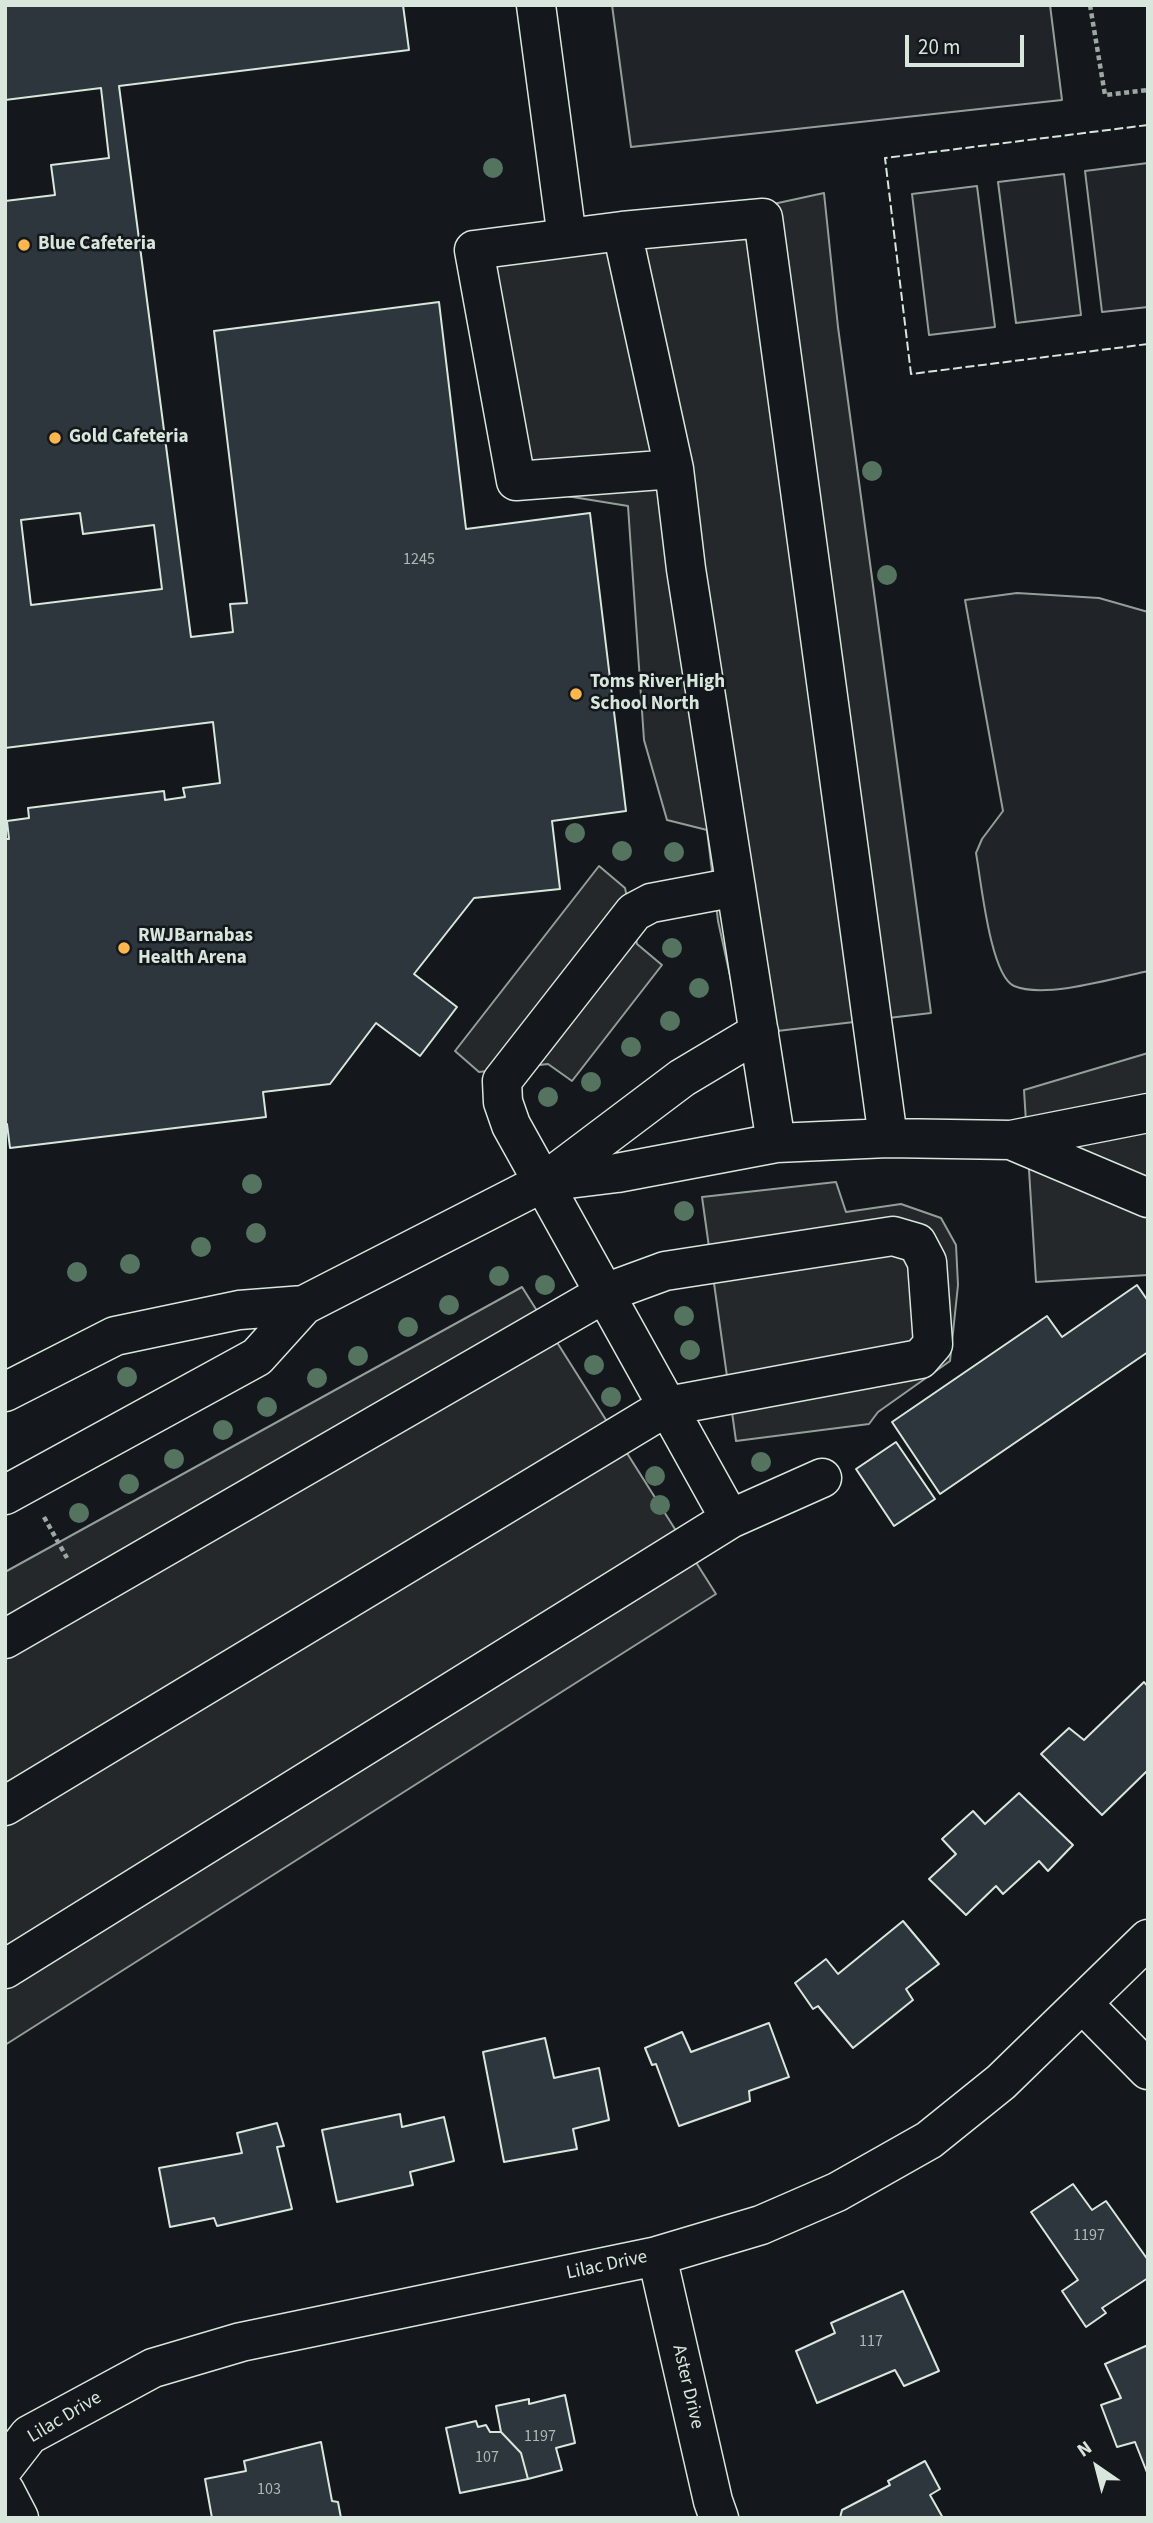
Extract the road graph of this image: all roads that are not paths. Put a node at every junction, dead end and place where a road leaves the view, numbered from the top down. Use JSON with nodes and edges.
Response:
{"nodes":[{"id":1,"x":536,"y":5,"type":"edge"},
{"id":2,"x":622,"y":231,"type":"junction"},
{"id":3,"x":566,"y":238,"type":"junction"},
{"id":4,"x":674,"y":469,"type":"junction"},
{"id":5,"x":736,"y":887,"type":"junction"},
{"id":6,"x":759,"y":1032,"type":"junction"},
{"id":7,"x":1148,"y":1113,"type":"edge"},
{"id":8,"x":888,"y":1138,"type":"junction"},
{"id":9,"x":1012,"y":1140,"type":"junction"},
{"id":10,"x":776,"y":1143,"type":"junction"},
{"id":11,"x":544,"y":1182,"type":"junction"},
{"id":12,"x":1148,"y":1198,"type":"edge"},
{"id":13,"x":605,"y":1293,"type":"junction"},
{"id":14,"x":304,"y":1305,"type":"junction"},
{"id":15,"x":5,"y":1392,"type":"edge"},
{"id":16,"x":668,"y":1406,"type":"junction"},
{"id":17,"x":822,"y":1478,"type":"dead end"},
{"id":18,"x":5,"y":1495,"type":"edge"},
{"id":19,"x":730,"y":1519,"type":"junction"},
{"id":20,"x":5,"y":1639,"type":"edge"},
{"id":21,"x":5,"y":1806,"type":"edge"},
{"id":22,"x":1148,"y":1939,"type":"edge"},
{"id":23,"x":5,"y":1969,"type":"edge"},
{"id":24,"x":1082,"y":2003,"type":"junction"},
{"id":25,"x":1148,"y":2070,"type":"edge"},
{"id":26,"x":657,"y":2256,"type":"junction"},
{"id":27,"x":5,"y":2466,"type":"edge"},
{"id":28,"x":5,"y":2491,"type":"edge"},
{"id":29,"x":19,"y":2518,"type":"edge"},
{"id":30,"x":719,"y":2518,"type":"edge"}],
"edges":[{"from":1,"to":3,"type":"street"},
{"from":2,"to":3,"type":"street"},
{"from":2,"to":4,"type":"street"},
{"from":2,"to":8,"type":"street"},
{"from":3,"to":4,"type":"street"},
{"from":4,"to":5,"type":"street"},
{"from":5,"to":6,"type":"street"},
{"from":5,"to":11,"type":"street"},
{"from":6,"to":10,"type":"street"},
{"from":6,"to":11,"type":"street"},
{"from":7,"to":9,"type":"street"},
{"from":8,"to":9,"type":"street"},
{"from":8,"to":10,"type":"street"},
{"from":9,"to":12,"type":"street"},
{"from":10,"to":11,"type":"street"},
{"from":11,"to":13,"type":"street"},
{"from":11,"to":14,"type":"street"},
{"from":13,"to":16,"type":"street"},
{"from":13,"to":16,"type":"street"},
{"from":13,"to":20,"type":"street"},
{"from":14,"to":15,"type":"street"},
{"from":14,"to":18,"type":"street"},
{"from":16,"to":19,"type":"street"},
{"from":16,"to":21,"type":"street"},
{"from":17,"to":19,"type":"street"},
{"from":19,"to":23,"type":"street"},
{"from":22,"to":24,"type":"street","name":"Lilac Drive"},
{"from":24,"to":25,"type":"street"},
{"from":24,"to":26,"type":"street","name":"Lilac Drive"},
{"from":26,"to":27,"type":"street","name":"Lilac Drive"},
{"from":26,"to":30,"type":"street","name":"Aster Drive"},
{"from":28,"to":29,"type":"street"}]}
